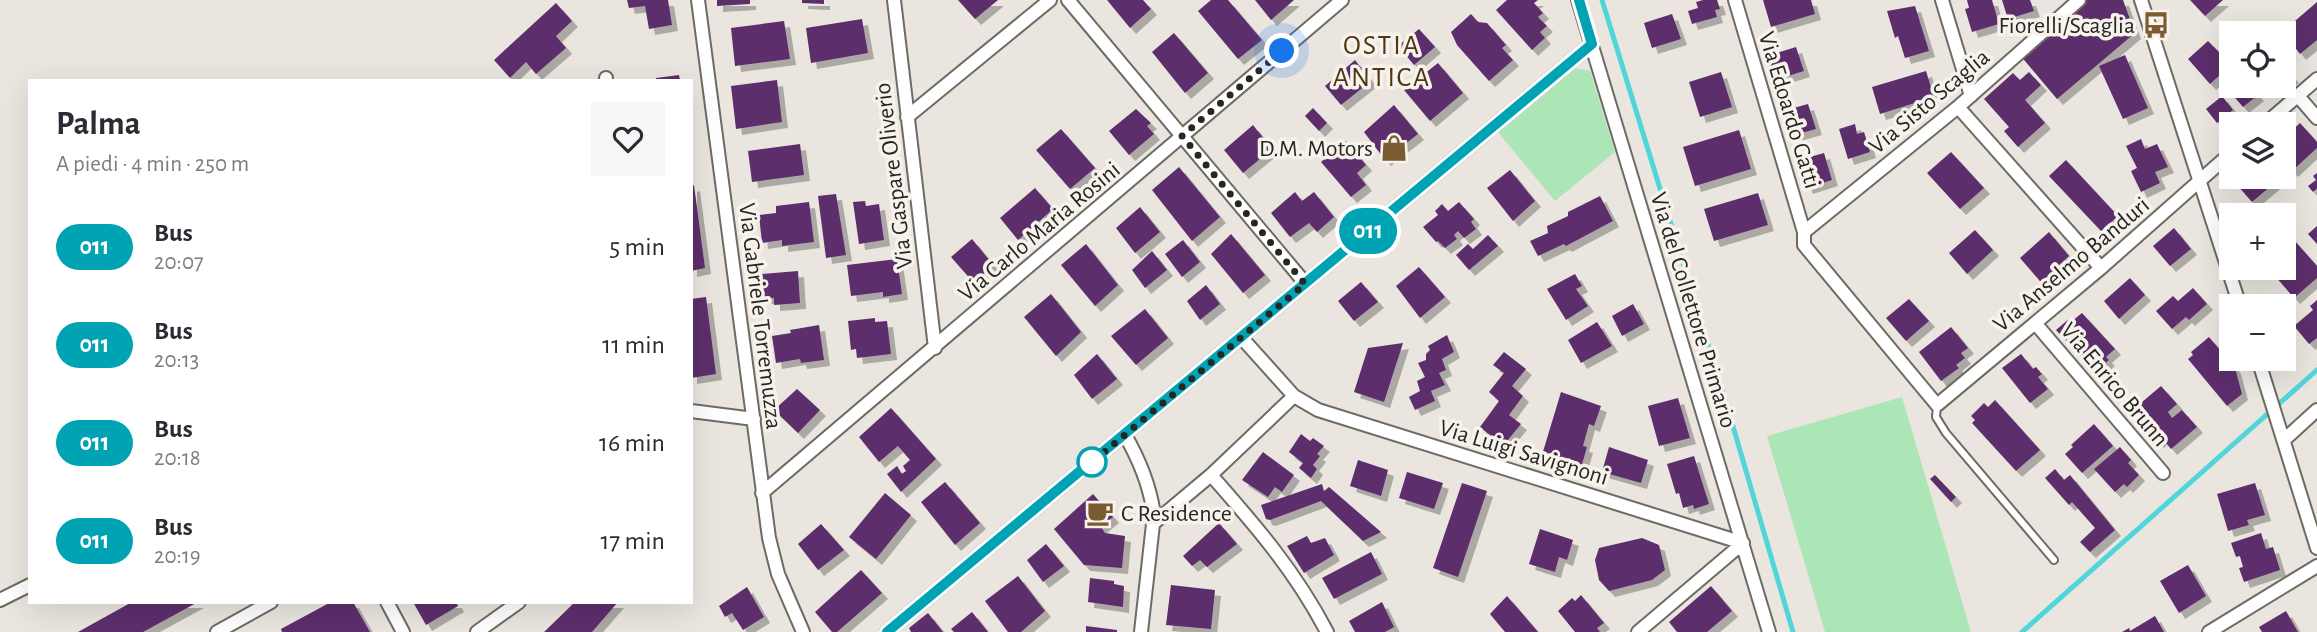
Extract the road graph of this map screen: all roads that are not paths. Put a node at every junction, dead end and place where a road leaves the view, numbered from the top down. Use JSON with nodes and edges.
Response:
{"nodes":[{"id":1,"x":698,"y":0,"type":"edge"},
{"id":2,"x":894,"y":0,"type":"edge"},
{"id":3,"x":1050,"y":0,"type":"edge"},
{"id":4,"x":1068,"y":0,"type":"edge"},
{"id":5,"x":1342,"y":0,"type":"edge"},
{"id":6,"x":1578,"y":0,"type":"edge"},
{"id":7,"x":1735,"y":0,"type":"edge"},
{"id":8,"x":1942,"y":0,"type":"edge"},
{"id":9,"x":2079,"y":0,"type":"edge"},
{"id":10,"x":2141,"y":0,"type":"edge"},
{"id":11,"x":1592,"y":44,"type":"junction"},
{"id":12,"x":2317,"y":79,"type":"edge"},
{"id":13,"x":1971,"y":96,"type":"junction"},
{"id":14,"x":2298,"y":96,"type":"junction"},
{"id":15,"x":1958,"y":107,"type":"junction"},
{"id":16,"x":2279,"y":112,"type":"edge"},
{"id":17,"x":907,"y":117,"type":"junction"},
{"id":18,"x":2317,"y":118,"type":"edge"},
{"id":19,"x":1182,"y":136,"type":"junction"},
{"id":20,"x":2219,"y":164,"type":"edge"},
{"id":21,"x":2200,"y":181,"type":"junction"},
{"id":22,"x":1804,"y":232,"type":"junction"},
{"id":23,"x":2101,"y":268,"type":"junction"},
{"id":24,"x":1305,"y":284,"type":"junction"},
{"id":25,"x":2237,"y":294,"type":"edge"},
{"id":26,"x":2035,"y":323,"type":"junction"},
{"id":27,"x":1241,"y":337,"type":"junction"},
{"id":28,"x":935,"y":348,"type":"junction"},
{"id":29,"x":2262,"y":371,"type":"edge"},
{"id":30,"x":1294,"y":396,"type":"junction"},
{"id":31,"x":1937,"y":405,"type":"junction"},
{"id":32,"x":2317,"y":410,"type":"edge"},
{"id":33,"x":693,"y":411,"type":"edge"},
{"id":34,"x":754,"y":419,"type":"junction"},
{"id":35,"x":1125,"y":435,"type":"junction"},
{"id":36,"x":2284,"y":440,"type":"junction"},
{"id":37,"x":2163,"y":473,"type":"dead end"},
{"id":38,"x":1211,"y":475,"type":"junction"},
{"id":39,"x":762,"y":493,"type":"junction"},
{"id":40,"x":1155,"y":522,"type":"junction"},
{"id":41,"x":1743,"y":543,"type":"junction"},
{"id":42,"x":2317,"y":548,"type":"edge"},
{"id":43,"x":2054,"y":561,"type":"dead end"},
{"id":44,"x":2317,"y":566,"type":"edge"},
{"id":45,"x":28,"y":586,"type":"edge"},
{"id":46,"x":0,"y":600,"type":"edge"},
{"id":47,"x":267,"y":604,"type":"edge"},
{"id":48,"x":388,"y":604,"type":"edge"},
{"id":49,"x":516,"y":604,"type":"edge"},
{"id":50,"x":217,"y":632,"type":"edge"},
{"id":51,"x":403,"y":632,"type":"edge"},
{"id":52,"x":477,"y":632,"type":"edge"},
{"id":53,"x":803,"y":632,"type":"edge"},
{"id":54,"x":887,"y":632,"type":"edge"},
{"id":55,"x":1141,"y":632,"type":"edge"},
{"id":56,"x":1327,"y":632,"type":"edge"},
{"id":57,"x":1638,"y":632,"type":"edge"},
{"id":58,"x":1769,"y":632,"type":"edge"},
{"id":59,"x":2209,"y":632,"type":"edge"}],
"edges":[{"from":1,"to":34,"type":"street","name":"Via Gabriele Torremuzza"},
{"from":2,"to":17,"type":"street","name":"Via Gaspare Oliverio"},
{"from":3,"to":17,"type":"street"},
{"from":4,"to":19,"type":"street"},
{"from":5,"to":19,"type":"street","name":"Via Carlo Maria Rosini"},
{"from":6,"to":11,"type":"street","name":"Via del Collettore Primario"},
{"from":7,"to":22,"type":"street","name":"Via Edoardo Gatti"},
{"from":8,"to":13,"type":"street"},
{"from":9,"to":13,"type":"street","name":"Via Sisto Scaglia"},
{"from":10,"to":21,"type":"street"},
{"from":11,"to":24,"type":"street"},
{"from":11,"to":41,"type":"street","name":"Via del Collettore Primario"},
{"from":12,"to":14,"type":"street"},
{"from":13,"to":15,"type":"street","name":"Via Sisto Scaglia"},
{"from":14,"to":16,"type":"street"},
{"from":14,"to":18,"type":"street"},
{"from":15,"to":22,"type":"street","name":"Via Sisto Scaglia"},
{"from":15,"to":23,"type":"street"},
{"from":17,"to":28,"type":"street","name":"Via Gaspare Oliverio"},
{"from":19,"to":24,"type":"street"},
{"from":19,"to":28,"type":"street","name":"Via Carlo Maria Rosini"},
{"from":20,"to":21,"type":"street","name":"Via Anselmo Banduri"},
{"from":21,"to":23,"type":"street","name":"Via Anselmo Banduri"},
{"from":21,"to":25,"type":"street"},
{"from":22,"to":31,"type":"street","name":"Via Edoardo Gatti"},
{"from":23,"to":26,"type":"street","name":"Via Anselmo Banduri"},
{"from":24,"to":27,"type":"street"},
{"from":26,"to":31,"type":"street","name":"Via Anselmo Banduri"},
{"from":26,"to":37,"type":"street","name":"Via Enrico Brunn"},
{"from":27,"to":30,"type":"street"},
{"from":27,"to":35,"type":"street"},
{"from":28,"to":39,"type":"street","name":"Via Carlo Maria Rosini"},
{"from":29,"to":36,"type":"street"},
{"from":30,"to":38,"type":"street"},
{"from":30,"to":41,"type":"street","name":"Via Luigi Savignoni"},
{"from":31,"to":43,"type":"lane"},
{"from":32,"to":36,"type":"street"},
{"from":33,"to":34,"type":"street"},
{"from":34,"to":39,"type":"street","name":"Via Gabriele Torremuzza"},
{"from":35,"to":40,"type":"street"},
{"from":35,"to":54,"type":"street"},
{"from":36,"to":42,"type":"street"},
{"from":38,"to":40,"type":"street"},
{"from":38,"to":56,"type":"street"},
{"from":39,"to":53,"type":"street","name":"Via Gabriele Torremuzza"},
{"from":40,"to":55,"type":"street"},
{"from":41,"to":57,"type":"street"},
{"from":41,"to":58,"type":"street","name":"Via del Collettore Primario"},
{"from":44,"to":59,"type":"street"},
{"from":45,"to":46,"type":"street"},
{"from":47,"to":50,"type":"street"},
{"from":48,"to":51,"type":"street"},
{"from":49,"to":52,"type":"street"}]}
